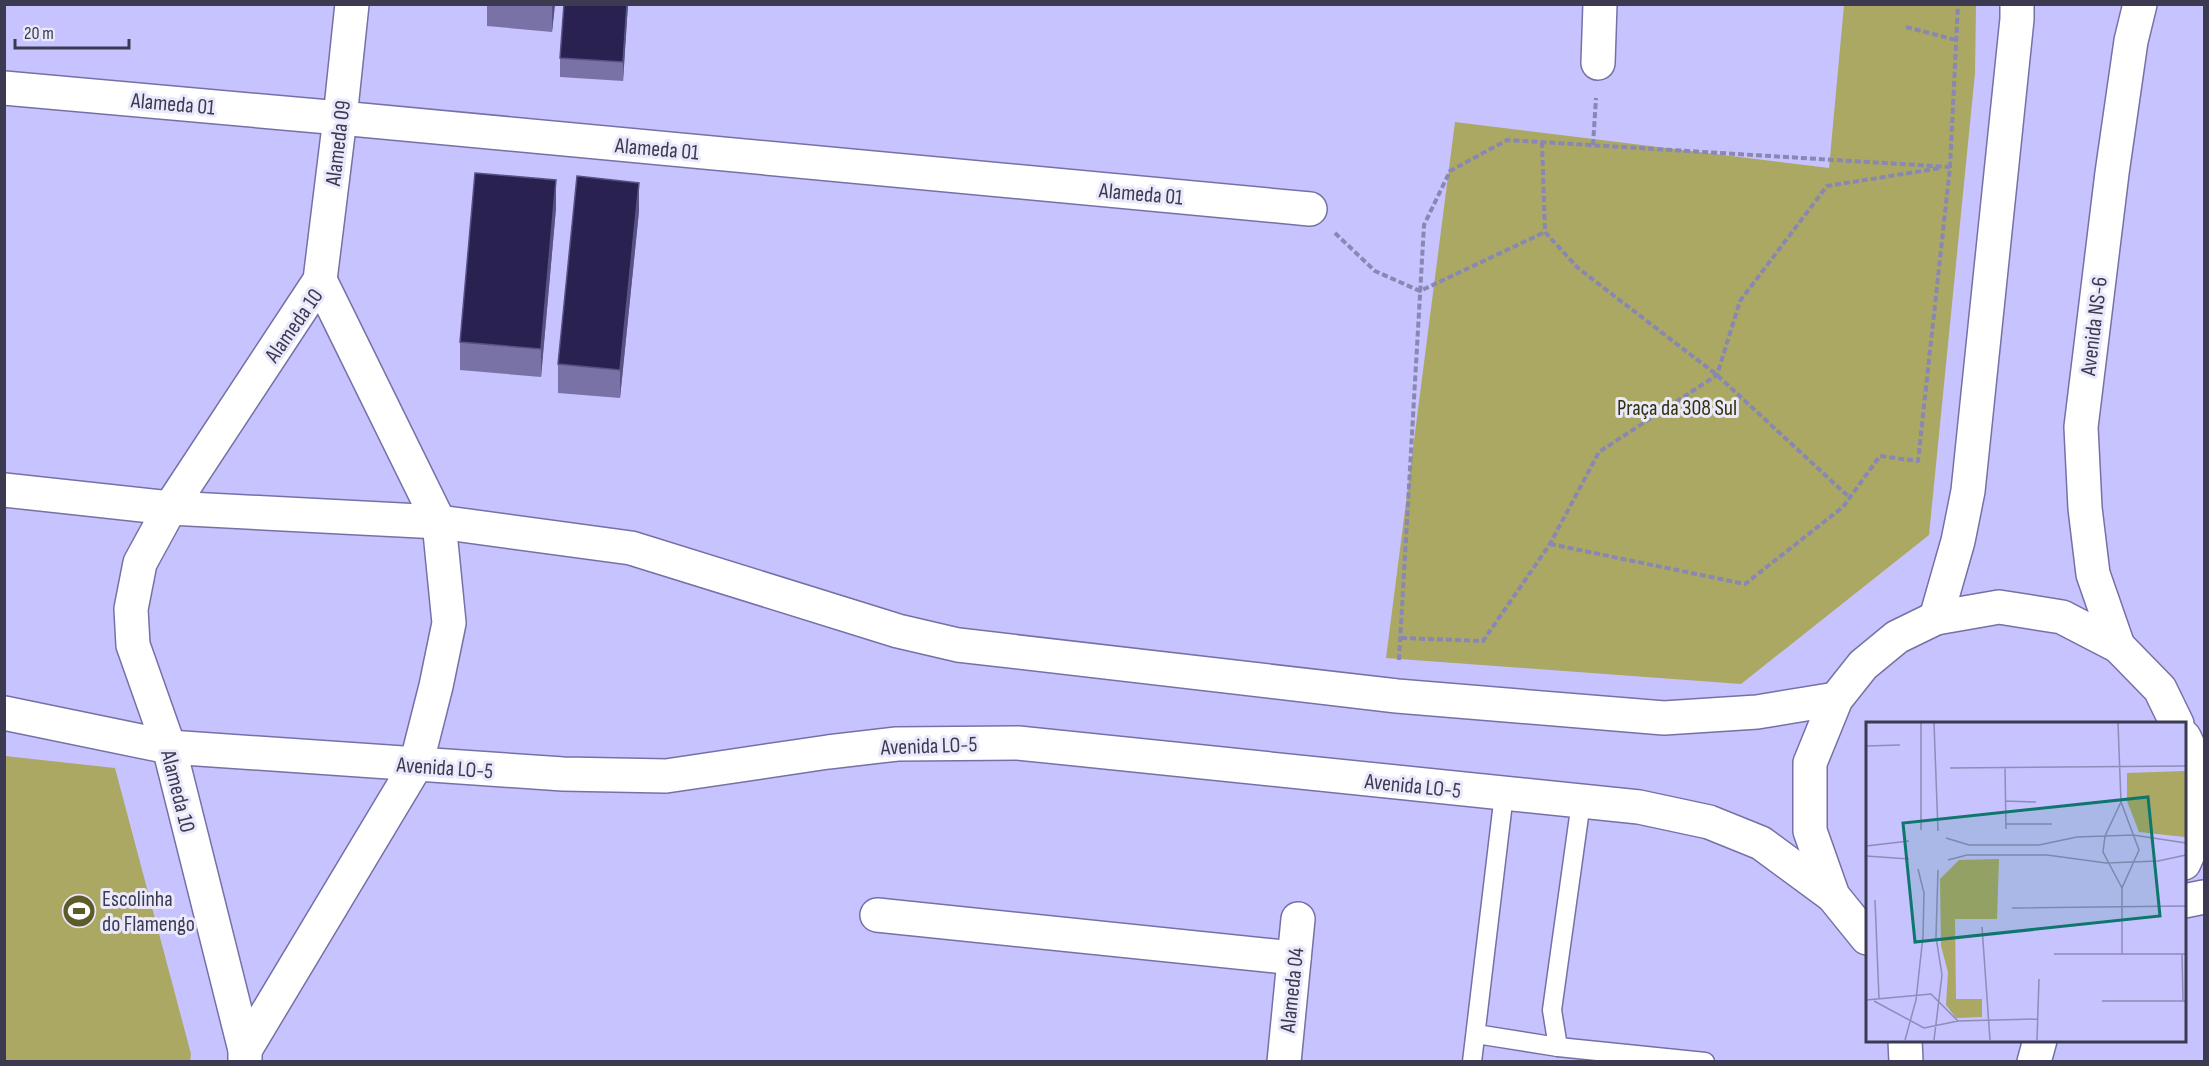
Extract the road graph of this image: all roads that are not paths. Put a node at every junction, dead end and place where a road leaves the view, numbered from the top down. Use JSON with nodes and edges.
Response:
{"nodes":[{"id":1,"x":352,"y":4,"type":"edge"},
{"id":2,"x":1600,"y":4,"type":"edge"},
{"id":3,"x":2017,"y":4,"type":"edge"},
{"id":4,"x":2140,"y":4,"type":"edge"},
{"id":5,"x":1598,"y":63,"type":"road end"},
{"id":6,"x":4,"y":88,"type":"edge"},
{"id":7,"x":340,"y":118,"type":"junction"},
{"id":8,"x":1310,"y":209,"type":"road end"},
{"id":9,"x":320,"y":280,"type":"junction"},
{"id":10,"x":4,"y":490,"type":"edge"},
{"id":11,"x":170,"y":508,"type":"junction"},
{"id":12,"x":439,"y":522,"type":"junction"},
{"id":13,"x":1936,"y":618,"type":"junction"},
{"id":14,"x":2118,"y":646,"type":"junction"},
{"id":15,"x":1836,"y":699,"type":"junction"},
{"id":16,"x":4,"y":713,"type":"edge"},
{"id":17,"x":2179,"y":722,"type":"edge"},
{"id":18,"x":2188,"y":738,"type":"edge"},
{"id":19,"x":169,"y":747,"type":"junction"},
{"id":20,"x":416,"y":765,"type":"junction"},
{"id":21,"x":1504,"y":794,"type":"junction"},
{"id":22,"x":1581,"y":801,"type":"junction"},
{"id":23,"x":2185,"y":861,"type":"edge"},
{"id":24,"x":1833,"y":896,"type":"junction"},
{"id":25,"x":2205,"y":897,"type":"edge"},
{"id":26,"x":2185,"y":901,"type":"edge"},
{"id":27,"x":878,"y":915,"type":"dead end"},
{"id":28,"x":1298,"y":919,"type":"dead end"},
{"id":29,"x":1866,"y":937,"type":"edge"},
{"id":30,"x":1294,"y":958,"type":"junction"},
{"id":31,"x":1476,"y":1034,"type":"junction"},
{"id":32,"x":1905,"y":1042,"type":"edge"},
{"id":33,"x":2040,"y":1042,"type":"edge"},
{"id":34,"x":1558,"y":1047,"type":"junction"},
{"id":35,"x":245,"y":1056,"type":"edge"},
{"id":36,"x":1284,"y":1062,"type":"edge"},
{"id":37,"x":1472,"y":1062,"type":"edge"},
{"id":38,"x":1705,"y":1062,"type":"edge"},
{"id":39,"x":1906,"y":1062,"type":"edge"},
{"id":40,"x":2034,"y":1062,"type":"edge"}],
"edges":[{"from":1,"to":7,"type":"street","name":"Alameda 09"},
{"from":2,"to":5,"type":"street"},
{"from":3,"to":13,"type":"street"},
{"from":4,"to":14,"type":"street","name":"Avenida NS-6"},
{"from":6,"to":7,"type":"street","name":"Alameda 01"},
{"from":7,"to":8,"type":"street","name":"Alameda 01"},
{"from":7,"to":9,"type":"street","name":"Alameda 09"},
{"from":9,"to":11,"type":"street","name":"Alameda 10"},
{"from":9,"to":12,"type":"street","name":"Alameda 10"},
{"from":10,"to":11,"type":"street"},
{"from":11,"to":12,"type":"street"},
{"from":11,"to":19,"type":"street","name":"Alameda 10"},
{"from":12,"to":15,"type":"street"},
{"from":12,"to":20,"type":"street","name":"Alameda 10"},
{"from":13,"to":14,"type":"street"},
{"from":13,"to":15,"type":"street"},
{"from":14,"to":17,"type":"street"},
{"from":15,"to":24,"type":"street"},
{"from":16,"to":19,"type":"street","name":"Avenida LO-5"},
{"from":18,"to":23,"type":"street"},
{"from":19,"to":20,"type":"street","name":"Avenida LO-5"},
{"from":19,"to":35,"type":"street","name":"Alameda 10"},
{"from":20,"to":21,"type":"street","name":"Avenida LO-5"},
{"from":20,"to":35,"type":"street","name":"Alameda 10"},
{"from":21,"to":22,"type":"street","name":"Avenida LO-5"},
{"from":21,"to":31,"type":"lane"},
{"from":22,"to":24,"type":"street","name":"Avenida LO-5"},
{"from":22,"to":34,"type":"lane"},
{"from":24,"to":29,"type":"street"},
{"from":25,"to":26,"type":"street"},
{"from":27,"to":30,"type":"street"},
{"from":28,"to":30,"type":"street","name":"Alameda 04"},
{"from":30,"to":36,"type":"street","name":"Alameda 04"},
{"from":31,"to":34,"type":"lane"},
{"from":31,"to":37,"type":"lane"},
{"from":32,"to":39,"type":"street"},
{"from":33,"to":40,"type":"street"},
{"from":34,"to":38,"type":"lane"}]}
